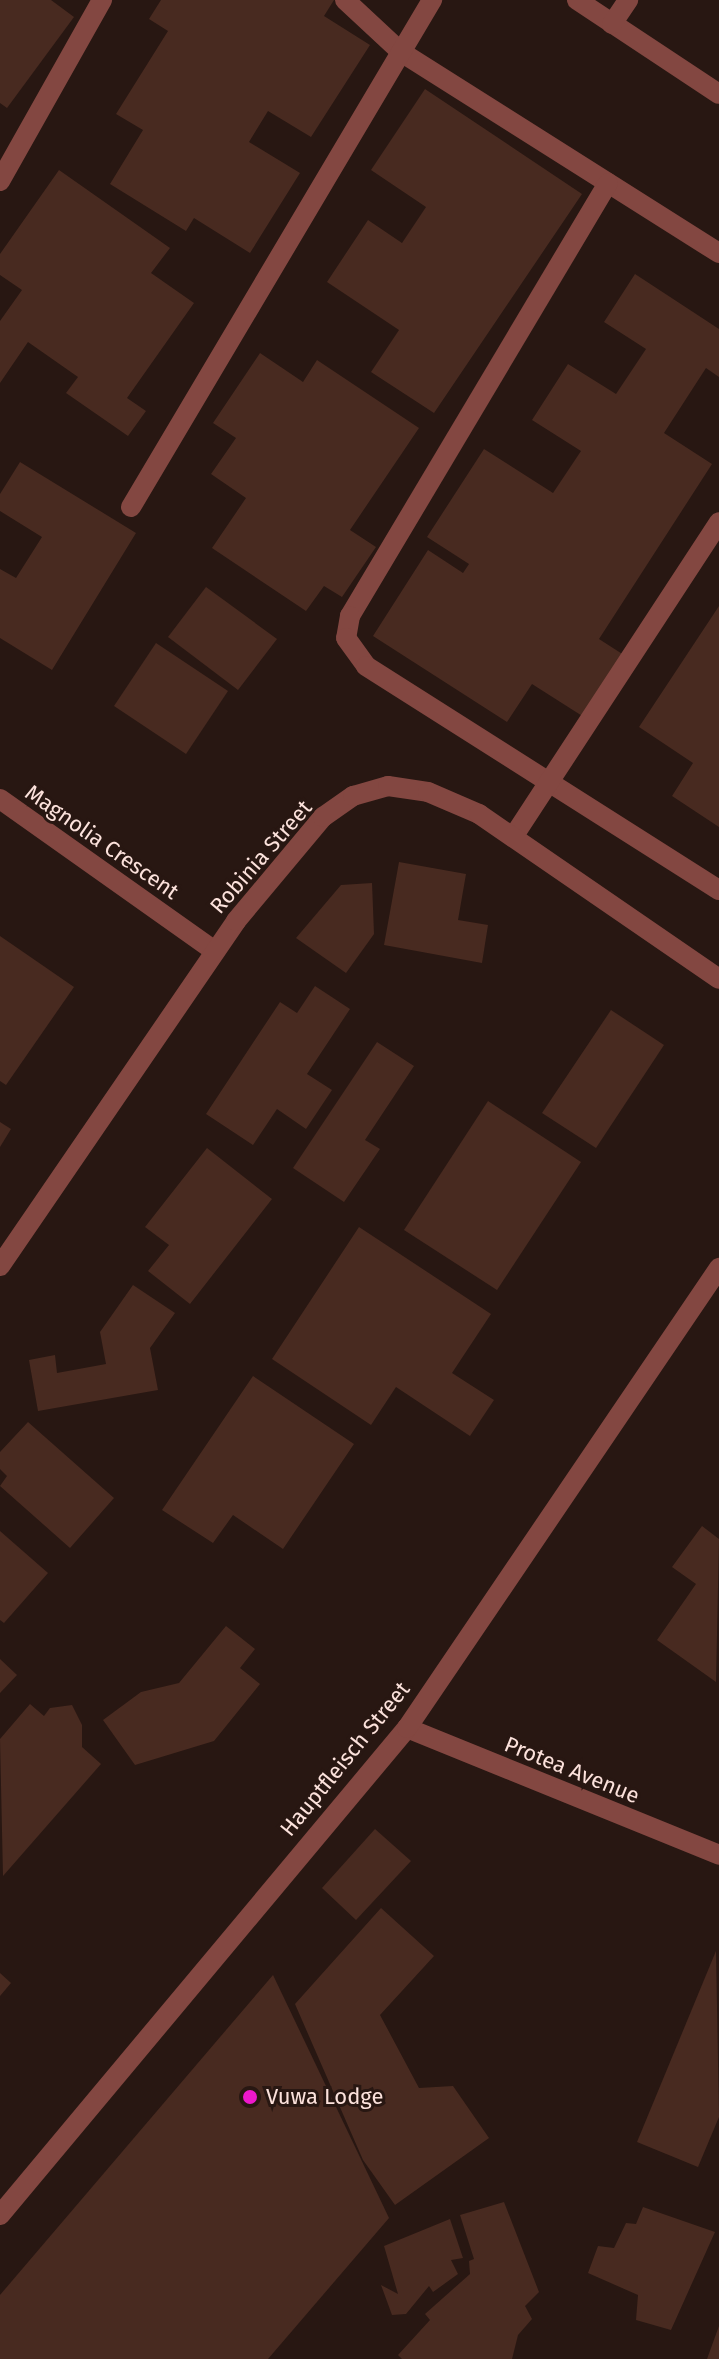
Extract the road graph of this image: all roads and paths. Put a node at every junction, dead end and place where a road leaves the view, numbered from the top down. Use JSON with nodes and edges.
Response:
{"nodes":[{"id":1,"x":102,"y":0,"type":"edge"},
{"id":2,"x":345,"y":0,"type":"edge"},
{"id":3,"x":432,"y":0,"type":"edge"},
{"id":4,"x":577,"y":0,"type":"edge"},
{"id":5,"x":628,"y":0,"type":"edge"},
{"id":6,"x":612,"y":24,"type":"junction"},
{"id":7,"x":401,"y":52,"type":"junction"},
{"id":8,"x":719,"y":94,"type":"edge"},
{"id":9,"x":0,"y":181,"type":"edge"},
{"id":10,"x":608,"y":183,"type":"junction"},
{"id":11,"x":719,"y":253,"type":"edge"},
{"id":12,"x":131,"y":507,"type":"dead end"},
{"id":13,"x":719,"y":522,"type":"edge"},
{"id":14,"x":550,"y":784,"type":"junction"},
{"id":15,"x":0,"y":799,"type":"edge"},
{"id":16,"x":513,"y":837,"type":"junction"},
{"id":17,"x":719,"y":890,"type":"edge"},
{"id":18,"x":215,"y":951,"type":"junction"},
{"id":19,"x":719,"y":979,"type":"edge"},
{"id":20,"x":0,"y":1266,"type":"edge"},
{"id":21,"x":719,"y":1268,"type":"edge"},
{"id":22,"x":407,"y":1728,"type":"junction"},
{"id":23,"x":719,"y":1855,"type":"edge"},
{"id":24,"x":0,"y":2215,"type":"edge"}],
"edges":[{"from":1,"to":9,"type":"street"},
{"from":2,"to":7,"type":"street"},
{"from":3,"to":7,"type":"street"},
{"from":4,"to":6,"type":"street"},
{"from":5,"to":6,"type":"street"},
{"from":6,"to":8,"type":"street"},
{"from":7,"to":10,"type":"street"},
{"from":7,"to":12,"type":"street"},
{"from":10,"to":11,"type":"street"},
{"from":10,"to":14,"type":"street"},
{"from":13,"to":14,"type":"street"},
{"from":14,"to":16,"type":"street"},
{"from":14,"to":17,"type":"street"},
{"from":15,"to":18,"type":"street","name":"Magnolia Crescent"},
{"from":16,"to":18,"type":"street","name":"Robinia Street"},
{"from":16,"to":19,"type":"street","name":"Robinia Street"},
{"from":18,"to":20,"type":"street","name":"Robinia Street"},
{"from":21,"to":22,"type":"street","name":"Hauptfleisch Street"},
{"from":22,"to":23,"type":"street","name":"Protea Avenue"},
{"from":22,"to":24,"type":"street","name":"Hauptfleisch Street"}]}
